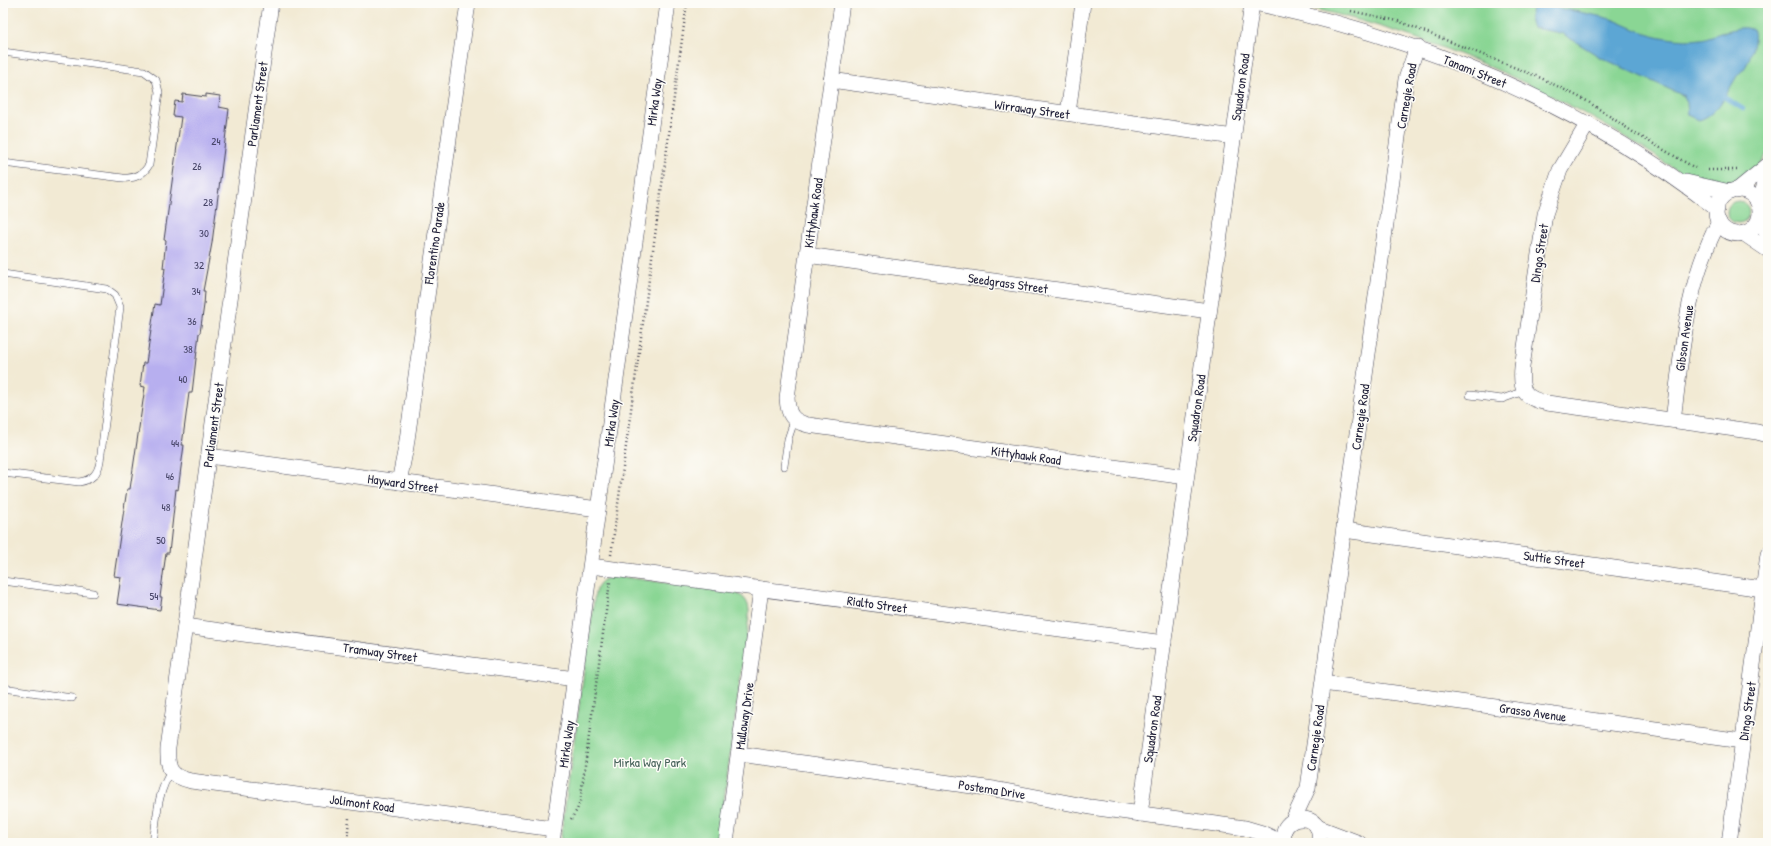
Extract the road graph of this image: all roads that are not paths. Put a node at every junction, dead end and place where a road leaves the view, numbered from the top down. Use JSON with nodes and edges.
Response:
{"nodes":[{"id":1,"x":271,"y":3,"type":"edge"},
{"id":2,"x":468,"y":3,"type":"edge"},
{"id":3,"x":668,"y":3,"type":"edge"},
{"id":4,"x":842,"y":3,"type":"edge"},
{"id":5,"x":1083,"y":3,"type":"edge"},
{"id":6,"x":1253,"y":3,"type":"edge"},
{"id":7,"x":1417,"y":47,"type":"junction"},
{"id":8,"x":3,"y":52,"type":"edge"},
{"id":9,"x":831,"y":80,"type":"junction"},
{"id":10,"x":1068,"y":113,"type":"junction"},
{"id":11,"x":1588,"y":123,"type":"junction"},
{"id":12,"x":1234,"y":137,"type":"junction"},
{"id":13,"x":3,"y":163,"type":"edge"},
{"id":14,"x":1768,"y":165,"type":"edge"},
{"id":15,"x":1768,"y":172,"type":"edge"},
{"id":16,"x":1679,"y":180,"type":"junction"},
{"id":17,"x":1733,"y":191,"type":"junction"},
{"id":18,"x":1760,"y":211,"type":"junction"},
{"id":19,"x":1718,"y":215,"type":"junction"},
{"id":20,"x":1738,"y":233,"type":"junction"},
{"id":21,"x":1768,"y":236,"type":"edge"},
{"id":22,"x":1768,"y":250,"type":"edge"},
{"id":23,"x":807,"y":256,"type":"junction"},
{"id":24,"x":1704,"y":258,"type":"junction"},
{"id":25,"x":3,"y":274,"type":"edge"},
{"id":26,"x":1209,"y":310,"type":"junction"},
{"id":27,"x":1524,"y":391,"type":"junction"},
{"id":28,"x":1470,"y":395,"type":"dead end"},
{"id":29,"x":1673,"y":420,"type":"junction"},
{"id":30,"x":794,"y":421,"type":"junction"},
{"id":31,"x":1768,"y":435,"type":"edge"},
{"id":32,"x":209,"y":456,"type":"junction"},
{"id":33,"x":784,"y":466,"type":"dead end"},
{"id":34,"x":3,"y":473,"type":"edge"},
{"id":35,"x":1186,"y":476,"type":"junction"},
{"id":36,"x":399,"y":482,"type":"junction"},
{"id":37,"x":598,"y":509,"type":"junction"},
{"id":38,"x":1344,"y":530,"type":"junction"},
{"id":39,"x":1768,"y":554,"type":"edge"},
{"id":40,"x":591,"y":566,"type":"junction"},
{"id":41,"x":3,"y":581,"type":"edge"},
{"id":42,"x":761,"y":588,"type":"junction"},
{"id":43,"x":1763,"y":588,"type":"junction"},
{"id":44,"x":93,"y":593,"type":"dead end"},
{"id":45,"x":185,"y":626,"type":"junction"},
{"id":46,"x":1164,"y":643,"type":"junction"},
{"id":47,"x":574,"y":678,"type":"junction"},
{"id":48,"x":1323,"y":683,"type":"junction"},
{"id":49,"x":3,"y":688,"type":"edge"},
{"id":50,"x":72,"y":698,"type":"dead end"},
{"id":51,"x":1742,"y":741,"type":"junction"},
{"id":52,"x":739,"y":754,"type":"junction"},
{"id":53,"x":171,"y":772,"type":"junction"},
{"id":54,"x":1308,"y":788,"type":"junction"},
{"id":55,"x":1140,"y":814,"type":"junction"},
{"id":56,"x":1291,"y":822,"type":"junction"},
{"id":57,"x":1315,"y":825,"type":"junction"},
{"id":58,"x":1245,"y":828,"type":"junction"},
{"id":59,"x":553,"y":836,"type":"edge"},
{"id":60,"x":153,"y":843,"type":"edge"},
{"id":61,"x":726,"y":843,"type":"edge"},
{"id":62,"x":1284,"y":843,"type":"edge"},
{"id":63,"x":1318,"y":843,"type":"edge"},
{"id":64,"x":1359,"y":843,"type":"edge"},
{"id":65,"x":1729,"y":843,"type":"edge"}],
"edges":[{"from":1,"to":32,"type":"street","name":"Parliament Street"},
{"from":2,"to":36,"type":"street","name":"Florentino Parade"},
{"from":3,"to":37,"type":"street","name":"Mirka Way"},
{"from":4,"to":9,"type":"street","name":"Kittyhawk Road"},
{"from":5,"to":10,"type":"street"},
{"from":6,"to":7,"type":"street","name":"Tanami Street"},
{"from":6,"to":12,"type":"street","name":"Squadron Road"},
{"from":7,"to":11,"type":"street","name":"Tanami Street"},
{"from":7,"to":38,"type":"street","name":"Carnegie Road"},
{"from":8,"to":13,"type":"lane"},
{"from":9,"to":10,"type":"street","name":"Wirraway Street"},
{"from":9,"to":23,"type":"street","name":"Kittyhawk Road"},
{"from":10,"to":12,"type":"street","name":"Wirraway Street"},
{"from":11,"to":16,"type":"street","name":"Tanami Street"},
{"from":11,"to":27,"type":"street","name":"Dingo Street"},
{"from":12,"to":26,"type":"street","name":"Squadron Road"},
{"from":14,"to":17,"type":"street"},
{"from":15,"to":18,"type":"street"},
{"from":16,"to":17,"type":"street","name":"Tanami Street"},
{"from":16,"to":19,"type":"street","name":"Tanami Street"},
{"from":17,"to":18,"type":"street"},
{"from":17,"to":19,"type":"street"},
{"from":18,"to":20,"type":"street"},
{"from":18,"to":21,"type":"street"},
{"from":19,"to":20,"type":"street"},
{"from":19,"to":24,"type":"street","name":"Gibson Avenue"},
{"from":20,"to":22,"type":"street"},
{"from":20,"to":24,"type":"street","name":"Gibson Avenue"},
{"from":23,"to":26,"type":"street","name":"Seedgrass Street"},
{"from":23,"to":30,"type":"street","name":"Kittyhawk Road"},
{"from":24,"to":29,"type":"street","name":"Gibson Avenue"},
{"from":25,"to":34,"type":"lane"},
{"from":26,"to":35,"type":"street","name":"Squadron Road"},
{"from":27,"to":28,"type":"lane"},
{"from":27,"to":29,"type":"street"},
{"from":29,"to":31,"type":"street"},
{"from":30,"to":33,"type":"lane"},
{"from":30,"to":35,"type":"street","name":"Kittyhawk Road"},
{"from":32,"to":36,"type":"street","name":"Hayward Street"},
{"from":32,"to":45,"type":"street","name":"Parliament Street"},
{"from":35,"to":46,"type":"street","name":"Squadron Road"},
{"from":36,"to":37,"type":"street","name":"Hayward Street"},
{"from":37,"to":40,"type":"street","name":"Mirka Way"},
{"from":38,"to":43,"type":"street","name":"Suttie Street"},
{"from":38,"to":48,"type":"street","name":"Carnegie Road"},
{"from":39,"to":43,"type":"street","name":"Dingo Street"},
{"from":40,"to":42,"type":"street","name":"Rialto Street"},
{"from":40,"to":47,"type":"street","name":"Mirka Way"},
{"from":41,"to":44,"type":"lane"},
{"from":42,"to":46,"type":"street","name":"Rialto Street"},
{"from":42,"to":52,"type":"street","name":"Mulloway Drive"},
{"from":43,"to":51,"type":"street","name":"Dingo Street"},
{"from":45,"to":47,"type":"street","name":"Tramway Street"},
{"from":45,"to":53,"type":"street","name":"Parliament Street"},
{"from":46,"to":55,"type":"street","name":"Squadron Road"},
{"from":47,"to":59,"type":"street","name":"Mirka Way"},
{"from":48,"to":51,"type":"street","name":"Grasso Avenue"},
{"from":48,"to":54,"type":"street","name":"Carnegie Road"},
{"from":49,"to":50,"type":"lane"},
{"from":51,"to":65,"type":"street","name":"Dingo Street"},
{"from":52,"to":55,"type":"street","name":"Postema Drive"},
{"from":52,"to":61,"type":"street","name":"Mulloway Drive"},
{"from":53,"to":59,"type":"street","name":"Jolimont Road"},
{"from":53,"to":60,"type":"lane"},
{"from":54,"to":56,"type":"street","name":"Carnegie Road"},
{"from":54,"to":57,"type":"street","name":"Carnegie Road"},
{"from":55,"to":58,"type":"street","name":"Postema Drive"},
{"from":56,"to":57,"type":"street","name":"Postema Drive"},
{"from":56,"to":58,"type":"street","name":"Postema Drive"},
{"from":56,"to":62,"type":"street","name":"Carnegie Road"},
{"from":57,"to":63,"type":"street","name":"Carnegie Road"},
{"from":57,"to":64,"type":"street"},
{"from":58,"to":62,"type":"street","name":"Postema Drive"}]}
